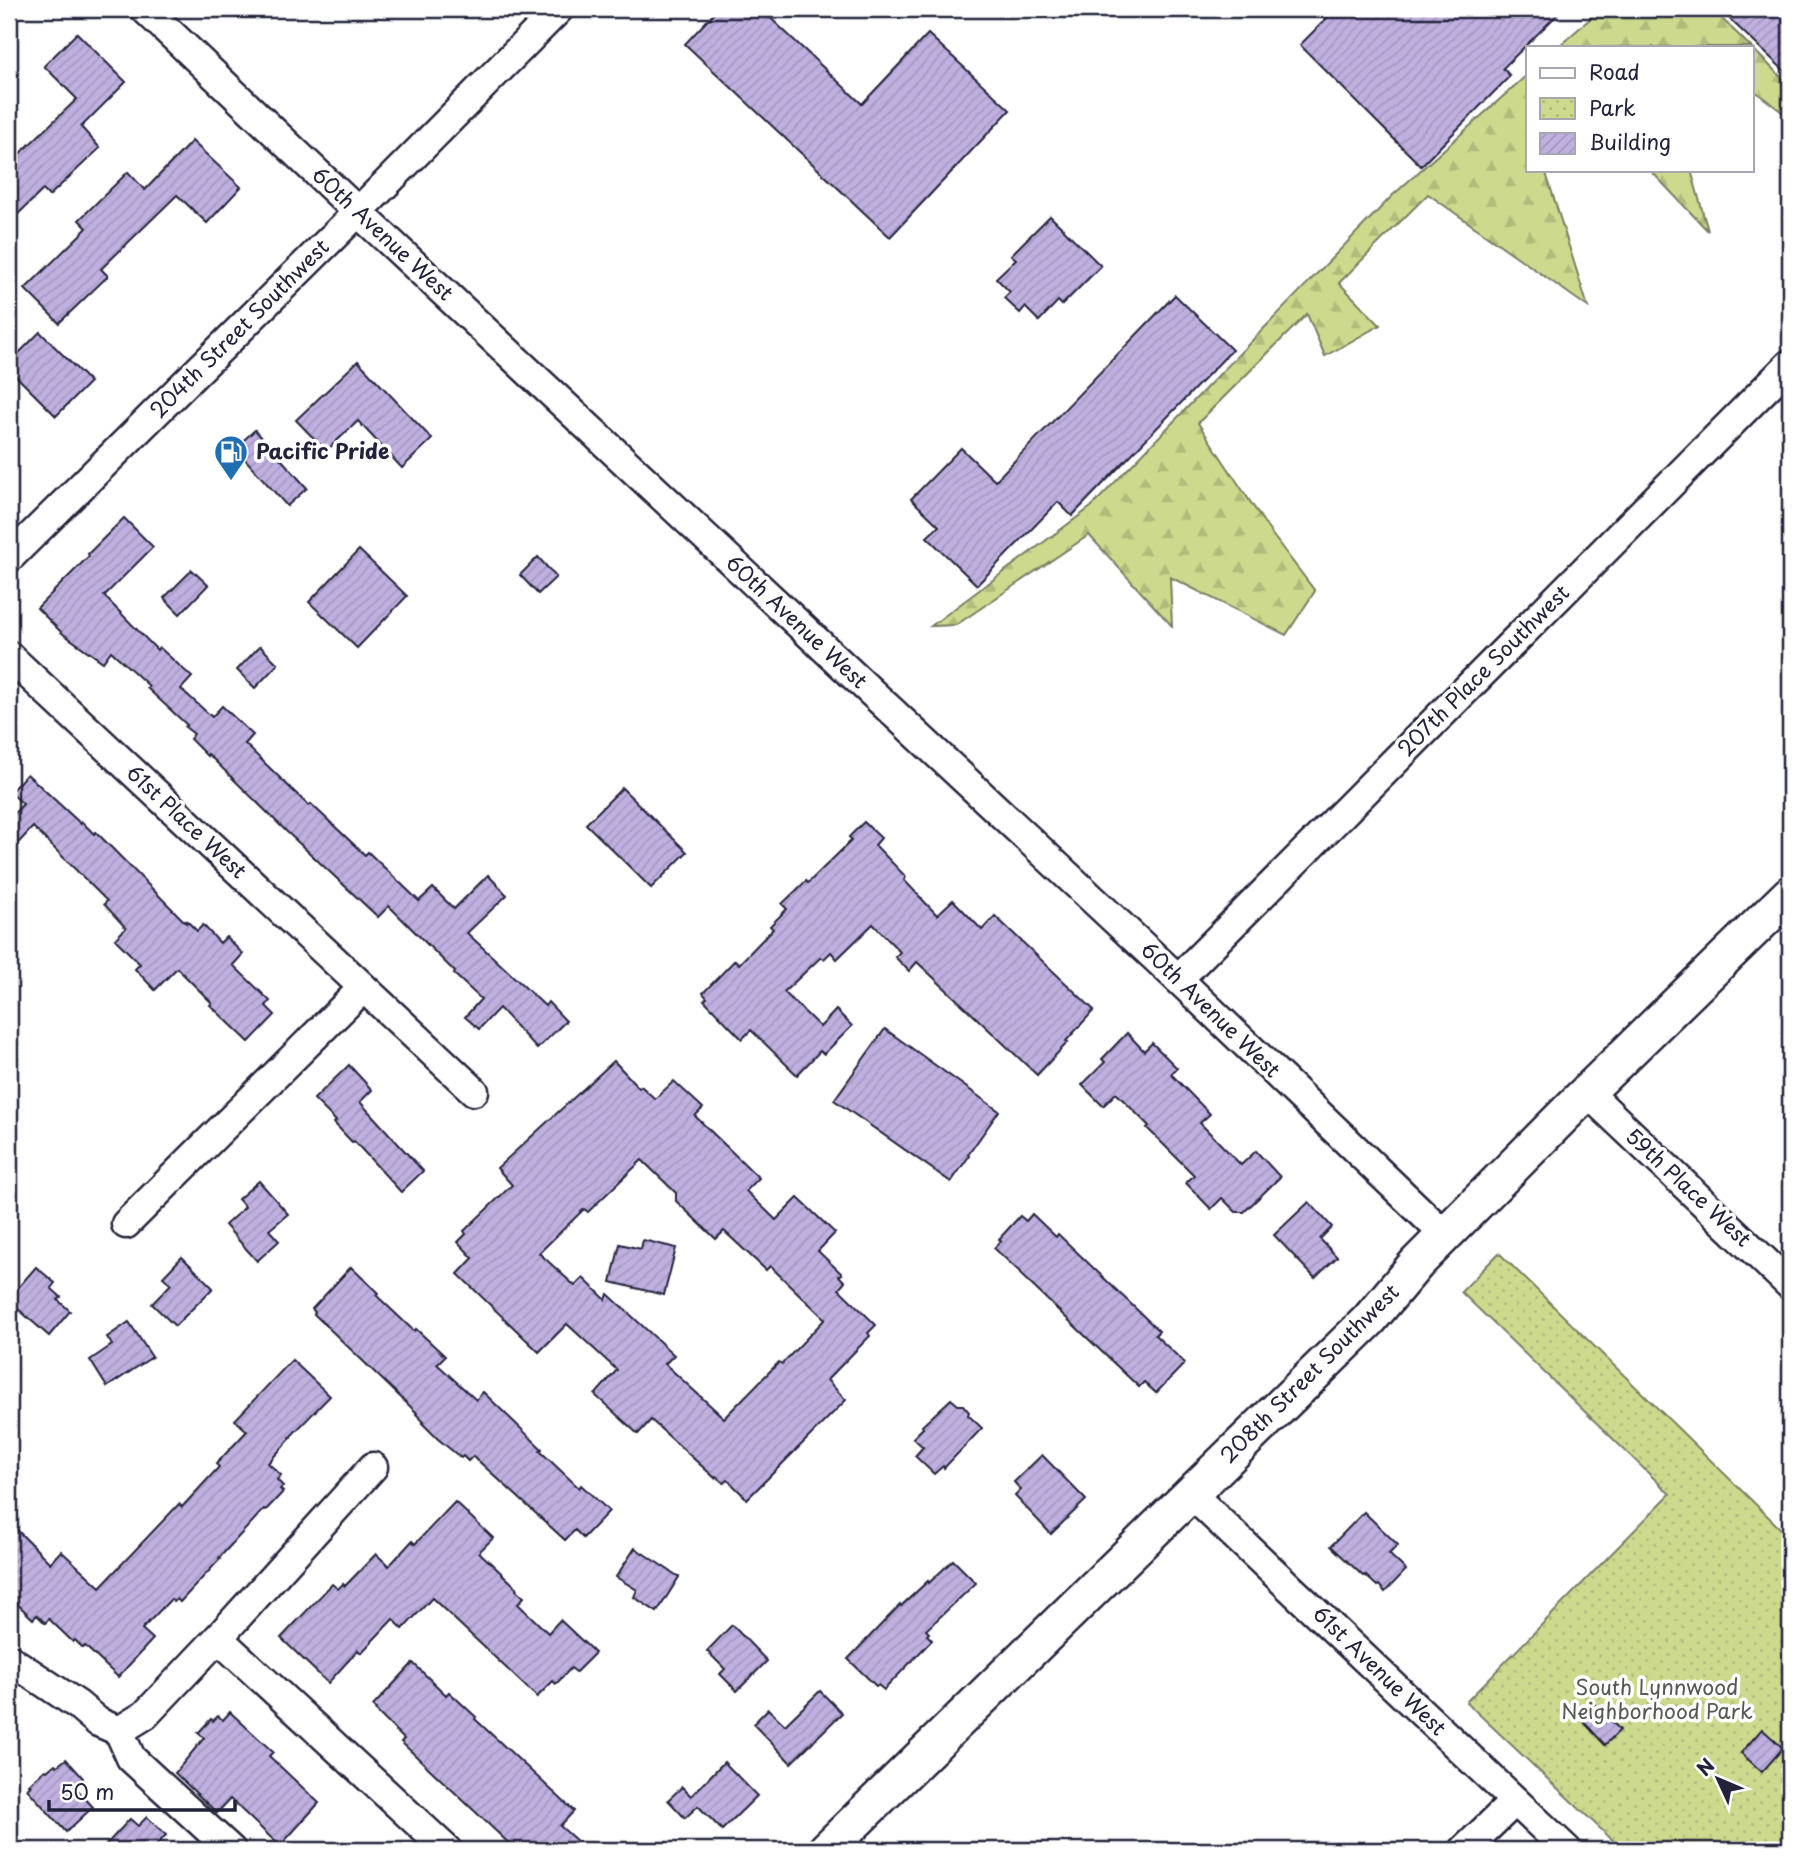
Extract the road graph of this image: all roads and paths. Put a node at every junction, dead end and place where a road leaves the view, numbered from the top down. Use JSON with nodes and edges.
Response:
{"nodes":[{"id":1,"x":145,"y":9,"type":"edge"},
{"id":2,"x":559,"y":9,"type":"edge"},
{"id":3,"x":358,"y":212,"type":"junction"},
{"id":4,"x":1790,"y":364,"type":"edge"},
{"id":5,"x":9,"y":558,"type":"edge"},
{"id":6,"x":9,"y":656,"type":"edge"},
{"id":7,"x":1790,"y":894,"type":"edge"},
{"id":8,"x":1178,"y":979,"type":"junction"},
{"id":9,"x":362,"y":989,"type":"junction"},
{"id":10,"x":474,"y":1091,"type":"dead end"},
{"id":11,"x":1587,"y":1092,"type":"junction"},
{"id":12,"x":126,"y":1224,"type":"dead end"},
{"id":13,"x":1446,"y":1236,"type":"junction"},
{"id":14,"x":1790,"y":1285,"type":"edge"},
{"id":15,"x":373,"y":1467,"type":"dead end"},
{"id":16,"x":1190,"y":1493,"type":"junction"},
{"id":17,"x":218,"y":1638,"type":"junction"},
{"id":18,"x":9,"y":1659,"type":"edge"},
{"id":19,"x":119,"y":1731,"type":"junction"},
{"id":20,"x":1515,"y":1801,"type":"junction"},
{"id":21,"x":231,"y":1850,"type":"edge"},
{"id":22,"x":447,"y":1850,"type":"edge"},
{"id":23,"x":826,"y":1850,"type":"edge"},
{"id":24,"x":1464,"y":1850,"type":"edge"},
{"id":25,"x":1567,"y":1850,"type":"edge"}],
"edges":[{"from":1,"to":3,"type":"street","name":"60th Avenue West"},
{"from":2,"to":3,"type":"street","name":"204th Street Southwest"},
{"from":3,"to":5,"type":"street","name":"204th Street Southwest"},
{"from":3,"to":8,"type":"street","name":"60th Avenue West"},
{"from":4,"to":8,"type":"street","name":"207th Place Southwest"},
{"from":6,"to":9,"type":"street","name":"61st Place West"},
{"from":7,"to":11,"type":"street","name":"208th Street Southwest"},
{"from":8,"to":13,"type":"street","name":"60th Avenue West"},
{"from":9,"to":10,"type":"street","name":"61st Place West"},
{"from":9,"to":12,"type":"street"},
{"from":11,"to":13,"type":"street","name":"208th Street Southwest"},
{"from":11,"to":14,"type":"street","name":"59th Place West"},
{"from":13,"to":16,"type":"street","name":"208th Street Southwest"},
{"from":15,"to":17,"type":"street"},
{"from":16,"to":20,"type":"street","name":"61st Avenue West"},
{"from":16,"to":23,"type":"street","name":"208th Street Southwest"},
{"from":17,"to":19,"type":"street"},
{"from":17,"to":22,"type":"street"},
{"from":18,"to":19,"type":"street"},
{"from":19,"to":21,"type":"street"},
{"from":20,"to":24,"type":"street"},
{"from":20,"to":25,"type":"street","name":"61st Avenue West"}]}
